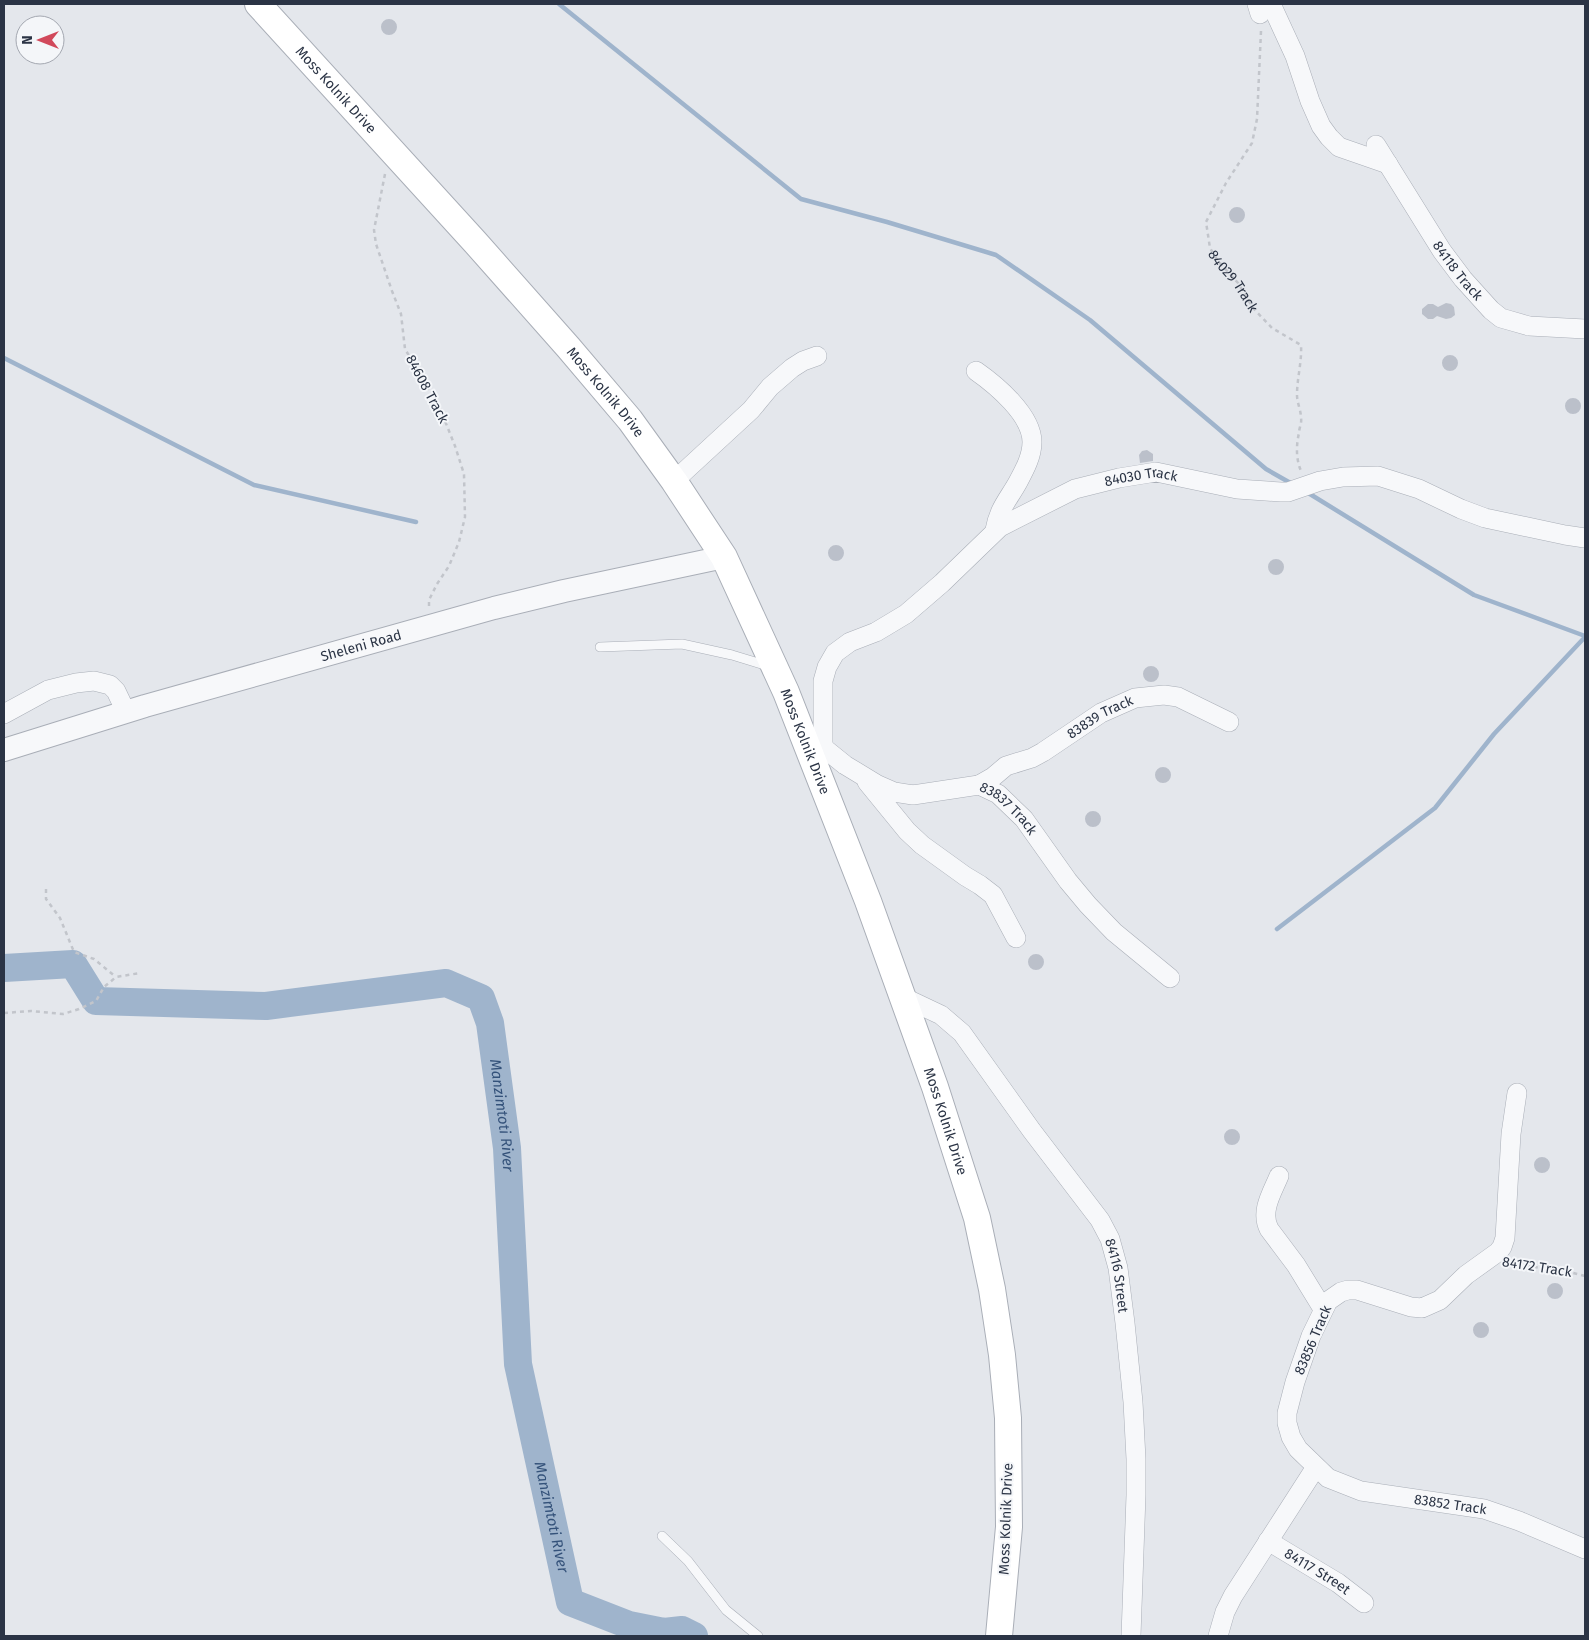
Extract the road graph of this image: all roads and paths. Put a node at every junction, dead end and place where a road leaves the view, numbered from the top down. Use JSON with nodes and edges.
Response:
{"nodes":[{"id":1,"x":258,"y":4,"type":"edge"},
{"id":2,"x":1263,"y":7,"type":"edge"},
{"id":3,"x":1376,"y":145,"type":"dead end"},
{"id":4,"x":390,"y":148,"type":"junction"},
{"id":5,"x":1388,"y":164,"type":"junction"},
{"id":6,"x":1585,"y":329,"type":"edge"},
{"id":7,"x":817,"y":356,"type":"dead end"},
{"id":8,"x":976,"y":370,"type":"dead end"},
{"id":9,"x":674,"y":481,"type":"junction"},
{"id":10,"x":1306,"y":486,"type":"junction"},
{"id":11,"x":995,"y":530,"type":"junction"},
{"id":12,"x":1585,"y":538,"type":"edge"},
{"id":13,"x":724,"y":557,"type":"junction"},
{"id":14,"x":430,"y":626,"type":"junction"},
{"id":15,"x":600,"y":647,"type":"dead end"},
{"id":16,"x":776,"y":668,"type":"junction"},
{"id":17,"x":126,"y":712,"type":"junction"},
{"id":18,"x":4,"y":714,"type":"edge"},
{"id":19,"x":1229,"y":722,"type":"dead end"},
{"id":20,"x":802,"y":729,"type":"junction"},
{"id":21,"x":823,"y":748,"type":"junction"},
{"id":22,"x":4,"y":750,"type":"edge"},
{"id":23,"x":863,"y":777,"type":"junction"},
{"id":24,"x":979,"y":785,"type":"junction"},
{"id":25,"x":46,"y":889,"type":"dead end"},
{"id":26,"x":1016,"y":938,"type":"dead end"},
{"id":27,"x":140,"y":973,"type":"dead end"},
{"id":28,"x":116,"y":977,"type":"junction"},
{"id":29,"x":1170,"y":978,"type":"dead end"},
{"id":30,"x":903,"y":997,"type":"junction"},
{"id":31,"x":4,"y":1013,"type":"edge"},
{"id":32,"x":1517,"y":1093,"type":"dead end"},
{"id":33,"x":1279,"y":1176,"type":"dead end"},
{"id":34,"x":1489,"y":1259,"type":"junction"},
{"id":35,"x":1585,"y":1276,"type":"edge"},
{"id":36,"x":1324,"y":1309,"type":"junction"},
{"id":37,"x":1316,"y":1467,"type":"junction"},
{"id":38,"x":662,"y":1536,"type":"dead end"},
{"id":39,"x":1268,"y":1541,"type":"junction"},
{"id":40,"x":1585,"y":1549,"type":"edge"},
{"id":41,"x":1364,"y":1603,"type":"dead end"},
{"id":42,"x":758,"y":1636,"type":"edge"},
{"id":43,"x":999,"y":1636,"type":"edge"},
{"id":44,"x":1131,"y":1636,"type":"edge"},
{"id":45,"x":1218,"y":1636,"type":"edge"}],
"edges":[{"from":1,"to":4,"type":"main road","name":"Moss Kolnik Drive"},
{"from":2,"to":5,"type":"street"},
{"from":2,"to":10,"type":"path","name":"84029 Track"},
{"from":3,"to":5,"type":"street","name":"84118 Track"},
{"from":4,"to":9,"type":"main road","name":"Moss Kolnik Drive"},
{"from":4,"to":14,"type":"path","name":"84608 Track"},
{"from":5,"to":6,"type":"street","name":"84118 Track"},
{"from":7,"to":9,"type":"street"},
{"from":8,"to":11,"type":"street"},
{"from":9,"to":13,"type":"main road","name":"Moss Kolnik Drive"},
{"from":10,"to":11,"type":"street","name":"84030 Track"},
{"from":10,"to":12,"type":"street","name":"84030 Track"},
{"from":11,"to":21,"type":"street","name":"84030 Track"},
{"from":13,"to":14,"type":"street","name":"Sheleni Road"},
{"from":13,"to":16,"type":"main road","name":"Moss Kolnik Drive"},
{"from":14,"to":17,"type":"street","name":"Sheleni Road"},
{"from":15,"to":16,"type":"lane"},
{"from":16,"to":20,"type":"main road","name":"Moss Kolnik Drive"},
{"from":17,"to":18,"type":"street"},
{"from":17,"to":22,"type":"street","name":"Sheleni Road"},
{"from":19,"to":24,"type":"street","name":"83839 Track"},
{"from":20,"to":21,"type":"street","name":"83837 Track"},
{"from":20,"to":30,"type":"main road","name":"Moss Kolnik Drive"},
{"from":21,"to":23,"type":"street","name":"83837 Track"},
{"from":23,"to":24,"type":"street","name":"83837 Track"},
{"from":23,"to":26,"type":"street"},
{"from":24,"to":29,"type":"street","name":"83837 Track"},
{"from":25,"to":28,"type":"path"},
{"from":27,"to":28,"type":"path"},
{"from":28,"to":31,"type":"path"},
{"from":30,"to":43,"type":"main road","name":"Moss Kolnik Drive"},
{"from":30,"to":44,"type":"street","name":"84116 Street"},
{"from":32,"to":34,"type":"street","name":"83856 Track"},
{"from":33,"to":36,"type":"street"},
{"from":34,"to":35,"type":"path","name":"84172 Track"},
{"from":34,"to":36,"type":"street","name":"83856 Track"},
{"from":36,"to":37,"type":"street","name":"83856 Track"},
{"from":37,"to":39,"type":"street"},
{"from":37,"to":40,"type":"street","name":"83852 Track"},
{"from":38,"to":42,"type":"lane"},
{"from":39,"to":41,"type":"street","name":"84117 Street"},
{"from":39,"to":45,"type":"street"}]}
